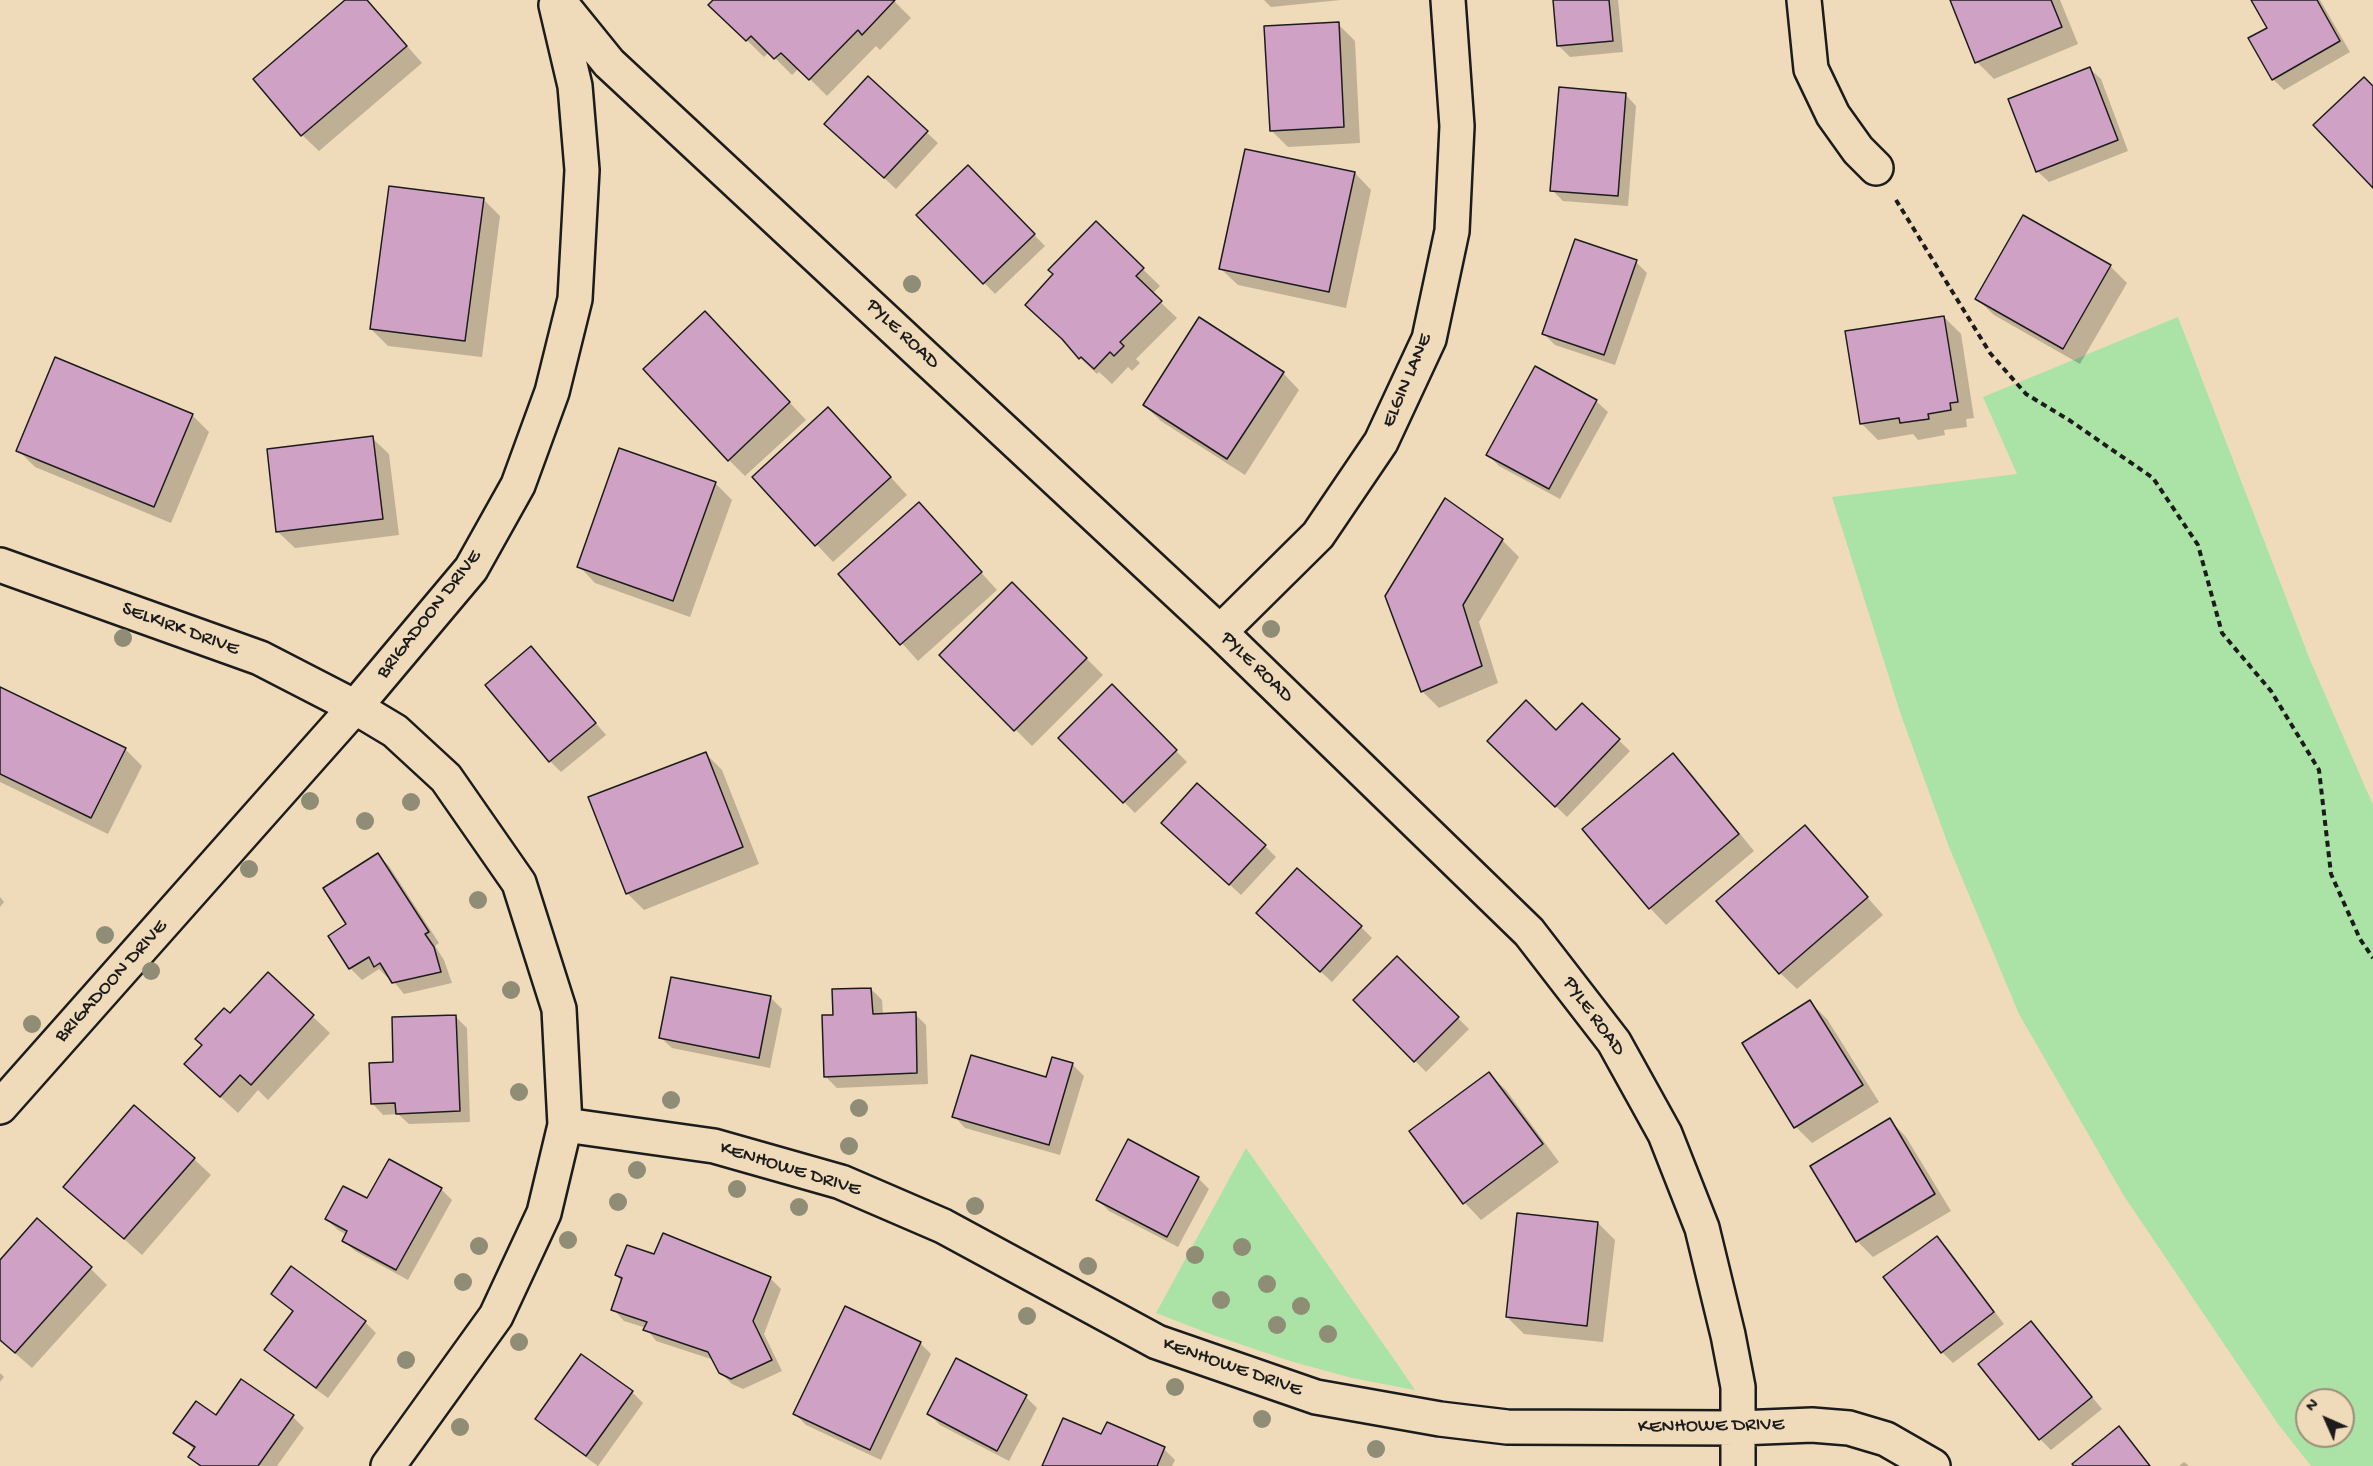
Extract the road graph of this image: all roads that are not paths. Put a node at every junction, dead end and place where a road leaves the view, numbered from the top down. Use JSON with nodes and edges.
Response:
{"nodes":[{"id":1,"x":557,"y":0,"type":"edge"},
{"id":2,"x":1448,"y":0,"type":"edge"},
{"id":3,"x":1804,"y":0,"type":"edge"},
{"id":4,"x":1876,"y":168,"type":"road end"},
{"id":5,"x":0,"y":565,"type":"edge"},
{"id":6,"x":1220,"y":632,"type":"junction"},
{"id":7,"x":355,"y":707,"type":"junction"},
{"id":8,"x":0,"y":1107,"type":"edge"},
{"id":9,"x":565,"y":1125,"type":"junction"},
{"id":10,"x":1739,"y":1428,"type":"junction"},
{"id":11,"x":388,"y":1466,"type":"edge"},
{"id":12,"x":1738,"y":1466,"type":"edge"},
{"id":13,"x":1933,"y":1466,"type":"edge"}],
"edges":[{"from":1,"to":6,"type":"street","name":"PYLE ROAD"},
{"from":1,"to":7,"type":"street","name":"BRIGADOON DRIVE"},
{"from":2,"to":6,"type":"street","name":"ELGIN LANE"},
{"from":3,"to":4,"type":"street"},
{"from":5,"to":7,"type":"street","name":"SELKIRK DRIVE"},
{"from":6,"to":10,"type":"street","name":"PYLE ROAD"},
{"from":7,"to":8,"type":"street","name":"BRIGADOON DRIVE"},
{"from":7,"to":9,"type":"street","name":"SELKIRK DRIVE"},
{"from":9,"to":10,"type":"street","name":"KENHOWE DRIVE"},
{"from":9,"to":11,"type":"street","name":"SELKIRK DRIVE"},
{"from":10,"to":12,"type":"street","name":"PYLE ROAD"},
{"from":10,"to":13,"type":"street","name":"KENHOWE DRIVE"}]}
